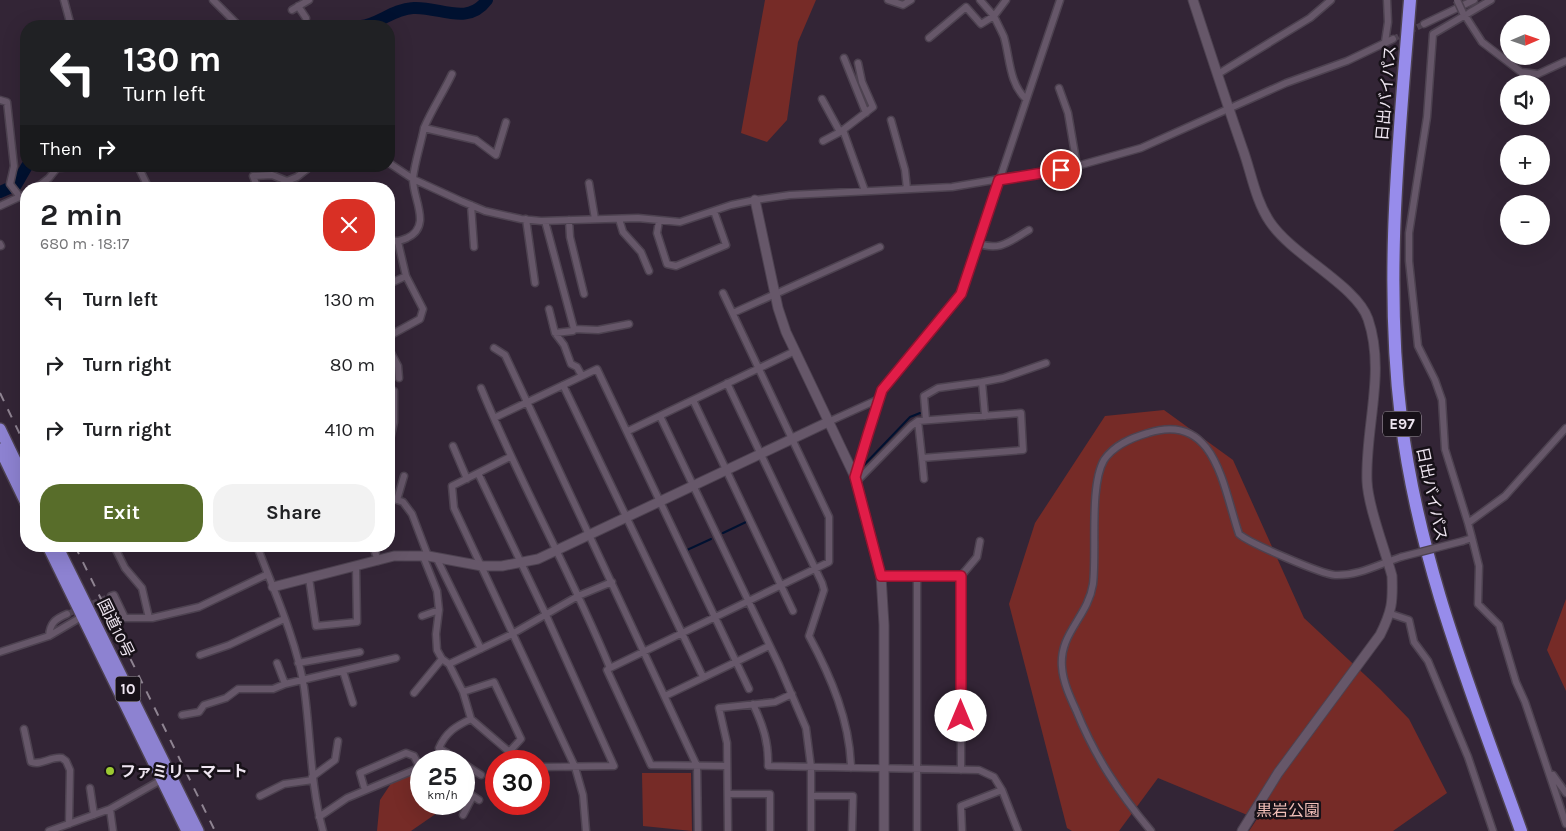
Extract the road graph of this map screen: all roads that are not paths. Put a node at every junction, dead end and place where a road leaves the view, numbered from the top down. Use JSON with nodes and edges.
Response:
{"nodes":[{"id":1,"x":64,"y":0,"type":"edge"},
{"id":2,"x":309,"y":0,"type":"edge"},
{"id":3,"x":888,"y":0,"type":"edge"},
{"id":4,"x":911,"y":0,"type":"edge"},
{"id":5,"x":980,"y":0,"type":"edge"},
{"id":6,"x":1006,"y":0,"type":"edge"},
{"id":7,"x":1060,"y":0,"type":"edge"},
{"id":8,"x":1193,"y":0,"type":"edge"},
{"id":9,"x":1331,"y":0,"type":"edge"},
{"id":10,"x":1387,"y":0,"type":"edge"},
{"id":11,"x":1410,"y":0,"type":"edge"},
{"id":12,"x":1457,"y":0,"type":"edge"},
{"id":13,"x":1474,"y":0,"type":"edge"},
{"id":14,"x":1491,"y":0,"type":"edge"},
{"id":15,"x":216,"y":1,"type":"edge"},
{"id":16,"x":1464,"y":15,"type":"junction"},
{"id":17,"x":994,"y":16,"type":"junction"},
{"id":18,"x":306,"y":18,"type":"dead end"},
{"id":19,"x":69,"y":20,"type":"edge"},
{"id":20,"x":233,"y":20,"type":"edge"},
{"id":21,"x":1424,"y":24,"type":"tunnel mouth"},
{"id":22,"x":929,"y":38,"type":"dead end"},
{"id":23,"x":1393,"y":39,"type":"tunnel mouth"},
{"id":24,"x":1385,"y":42,"type":"junction"},
{"id":25,"x":844,"y":58,"type":"dead end"},
{"id":26,"x":1566,"y":61,"type":"edge"},
{"id":27,"x":858,"y":63,"type":"dead end"},
{"id":28,"x":452,"y":74,"type":"dead end"},
{"id":29,"x":1218,"y":74,"type":"junction"},
{"id":30,"x":1059,"y":88,"type":"dead end"},
{"id":31,"x":822,"y":99,"type":"dead end"},
{"id":32,"x":1026,"y":99,"type":"junction"},
{"id":33,"x":0,"y":100,"type":"edge"},
{"id":34,"x":1228,"y":110,"type":"junction"},
{"id":35,"x":866,"y":112,"type":"junction"},
{"id":36,"x":891,"y":120,"type":"dead end"},
{"id":37,"x":506,"y":122,"type":"dead end"},
{"id":38,"x":424,"y":128,"type":"junction"},
{"id":39,"x":841,"y":131,"type":"junction"},
{"id":40,"x":823,"y":141,"type":"dead end"},
{"id":41,"x":1077,"y":166,"type":"junction"},
{"id":42,"x":395,"y":167,"type":"edge"},
{"id":43,"x":54,"y":172,"type":"edge"},
{"id":44,"x":299,"y":172,"type":"edge"},
{"id":45,"x":413,"y":179,"type":"junction"},
{"id":46,"x":999,"y":180,"type":"junction"},
{"id":47,"x":44,"y":182,"type":"edge"},
{"id":48,"x":255,"y":182,"type":"edge"},
{"id":49,"x":589,"y":183,"type":"dead end"},
{"id":50,"x":907,"y":189,"type":"junction"},
{"id":51,"x":865,"y":191,"type":"junction"},
{"id":52,"x":20,"y":193,"type":"edge"},
{"id":53,"x":20,"y":197,"type":"edge"},
{"id":54,"x":755,"y":200,"type":"junction"},
{"id":55,"x":471,"y":205,"type":"junction"},
{"id":56,"x":0,"y":206,"type":"edge"},
{"id":57,"x":714,"y":211,"type":"junction"},
{"id":58,"x":526,"y":219,"type":"junction"},
{"id":59,"x":595,"y":219,"type":"junction"},
{"id":60,"x":619,"y":219,"type":"junction"},
{"id":61,"x":569,"y":220,"type":"junction"},
{"id":62,"x":546,"y":221,"type":"junction"},
{"id":63,"x":659,"y":221,"type":"junction"},
{"id":64,"x":1029,"y":230,"type":"dead end"},
{"id":65,"x":395,"y":241,"type":"edge"},
{"id":66,"x":398,"y":242,"type":"junction"},
{"id":67,"x":978,"y":243,"type":"junction"},
{"id":68,"x":474,"y":247,"type":"dead end"},
{"id":69,"x":880,"y":247,"type":"dead end"},
{"id":70,"x":649,"y":271,"type":"dead end"},
{"id":71,"x":406,"y":276,"type":"junction"},
{"id":72,"x":395,"y":281,"type":"edge"},
{"id":73,"x":535,"y":283,"type":"dead end"},
{"id":74,"x":774,"y":292,"type":"junction"},
{"id":75,"x":723,"y":293,"type":"dead end"},
{"id":76,"x":584,"y":294,"type":"dead end"},
{"id":77,"x":549,"y":309,"type":"dead end"},
{"id":78,"x":733,"y":313,"type":"junction"},
{"id":79,"x":629,"y":324,"type":"dead end"},
{"id":80,"x":574,"y":328,"type":"junction"},
{"id":81,"x":395,"y":333,"type":"edge"},
{"id":82,"x":555,"y":333,"type":"junction"},
{"id":83,"x":494,"y":348,"type":"dead end"},
{"id":84,"x":795,"y":351,"type":"junction"},
{"id":85,"x":395,"y":360,"type":"edge"},
{"id":86,"x":1046,"y":363,"type":"dead end"},
{"id":87,"x":760,"y":368,"type":"junction"},
{"id":88,"x":582,"y":376,"type":"junction"},
{"id":89,"x":399,"y":378,"type":"dead end"},
{"id":90,"x":982,"y":382,"type":"junction"},
{"id":91,"x":727,"y":383,"type":"junction"},
{"id":92,"x":563,"y":385,"type":"junction"},
{"id":93,"x":481,"y":388,"type":"dead end"},
{"id":94,"x":879,"y":399,"type":"junction"},
{"id":95,"x":692,"y":400,"type":"junction"},
{"id":96,"x":526,"y":402,"type":"junction"},
{"id":97,"x":660,"y":416,"type":"junction"},
{"id":98,"x":985,"y":416,"type":"junction"},
{"id":99,"x":494,"y":418,"type":"junction"},
{"id":100,"x":926,"y":420,"type":"junction"},
{"id":101,"x":918,"y":421,"type":"junction"},
{"id":102,"x":828,"y":422,"type":"junction"},
{"id":103,"x":1566,"y":428,"type":"edge"},
{"id":104,"x":0,"y":429,"type":"edge"},
{"id":105,"x":628,"y":431,"type":"junction"},
{"id":106,"x":793,"y":437,"type":"junction"},
{"id":107,"x":453,"y":446,"type":"dead end"},
{"id":108,"x":0,"y":449,"type":"edge"},
{"id":109,"x":762,"y":453,"type":"junction"},
{"id":110,"x":510,"y":457,"type":"junction"},
{"id":111,"x":922,"y":458,"type":"junction"},
{"id":112,"x":9,"y":469,"type":"edge"},
{"id":113,"x":727,"y":470,"type":"junction"},
{"id":114,"x":478,"y":473,"type":"junction"},
{"id":115,"x":404,"y":476,"type":"dead end"},
{"id":116,"x":20,"y":478,"type":"edge"},
{"id":117,"x":467,"y":479,"type":"junction"},
{"id":118,"x":856,"y":479,"type":"junction"},
{"id":119,"x":924,"y":479,"type":"dead end"},
{"id":120,"x":693,"y":485,"type":"junction"},
{"id":121,"x":20,"y":491,"type":"edge"},
{"id":122,"x":397,"y":500,"type":"joint"},
{"id":123,"x":660,"y":501,"type":"junction"},
{"id":124,"x":628,"y":517,"type":"junction"},
{"id":125,"x":1468,"y":523,"type":"junction"},
{"id":126,"x":589,"y":534,"type":"junction"},
{"id":127,"x":1472,"y":538,"type":"junction"},
{"id":128,"x":980,"y":541,"type":"dead end"},
{"id":129,"x":556,"y":551,"type":"junction"},
{"id":130,"x":51,"y":552,"type":"edge"},
{"id":131,"x":60,"y":552,"type":"edge"},
{"id":132,"x":117,"y":552,"type":"edge"},
{"id":133,"x":259,"y":552,"type":"edge"},
{"id":134,"x":375,"y":552,"type":"edge"},
{"id":135,"x":429,"y":556,"type":"junction"},
{"id":136,"x":378,"y":561,"type":"junction"},
{"id":137,"x":1388,"y":562,"type":"junction"},
{"id":138,"x":522,"y":563,"type":"junction"},
{"id":139,"x":356,"y":566,"type":"junction"},
{"id":140,"x":482,"y":566,"type":"junction"},
{"id":141,"x":816,"y":570,"type":"junction"},
{"id":142,"x":268,"y":574,"type":"junction"},
{"id":143,"x":881,"y":576,"type":"junction"},
{"id":144,"x":917,"y":576,"type":"junction"},
{"id":145,"x":961,"y":576,"type":"junction"},
{"id":146,"x":309,"y":578,"type":"junction"},
{"id":147,"x":612,"y":582,"type":"junction"},
{"id":148,"x":273,"y":586,"type":"junction"},
{"id":149,"x":782,"y":586,"type":"junction"},
{"id":150,"x":111,"y":596,"type":"dead end"},
{"id":151,"x":578,"y":596,"type":"junction"},
{"id":152,"x":748,"y":602,"type":"junction"},
{"id":153,"x":439,"y":610,"type":"junction"},
{"id":154,"x":793,"y":611,"type":"dead end"},
{"id":155,"x":67,"y":614,"type":"tunnel mouth"},
{"id":156,"x":1391,"y":614,"type":"junction"},
{"id":157,"x":86,"y":615,"type":"junction"},
{"id":158,"x":546,"y":615,"type":"junction"},
{"id":159,"x":422,"y":616,"type":"dead end"},
{"id":160,"x":149,"y":618,"type":"junction"},
{"id":161,"x":715,"y":618,"type":"junction"},
{"id":162,"x":284,"y":619,"type":"junction"},
{"id":163,"x":512,"y":634,"type":"junction"},
{"id":164,"x":682,"y":634,"type":"junction"},
{"id":165,"x":49,"y":636,"type":"junction"},
{"id":166,"x":769,"y":646,"type":"junction"},
{"id":167,"x":481,"y":649,"type":"junction"},
{"id":168,"x":645,"y":651,"type":"junction"},
{"id":169,"x":0,"y":652,"type":"edge"},
{"id":170,"x":360,"y":652,"type":"dead end"},
{"id":171,"x":200,"y":655,"type":"dead end"},
{"id":172,"x":396,"y":658,"type":"dead end"},
{"id":173,"x":442,"y":659,"type":"junction"},
{"id":174,"x":736,"y":662,"type":"junction"},
{"id":175,"x":277,"y":663,"type":"dead end"},
{"id":176,"x":298,"y":663,"type":"junction"},
{"id":177,"x":449,"y":664,"type":"junction"},
{"id":178,"x":610,"y":668,"type":"junction"},
{"id":179,"x":343,"y":671,"type":"junction"},
{"id":180,"x":703,"y":678,"type":"junction"},
{"id":181,"x":302,"y":680,"type":"junction"},
{"id":182,"x":285,"y":684,"type":"junction"},
{"id":183,"x":749,"y":689,"type":"dead end"},
{"id":184,"x":463,"y":692,"type":"junction"},
{"id":185,"x":414,"y":693,"type":"dead end"},
{"id":186,"x":792,"y":694,"type":"junction"},
{"id":187,"x":665,"y":696,"type":"junction"},
{"id":188,"x":352,"y":703,"type":"dead end"},
{"id":189,"x":753,"y":704,"type":"junction"},
{"id":190,"x":182,"y":715,"type":"dead end"},
{"id":191,"x":471,"y":719,"type":"junction"},
{"id":192,"x":24,"y":729,"type":"dead end"},
{"id":193,"x":338,"y":741,"type":"dead end"},
{"id":194,"x":442,"y":750,"type":"edge"},
{"id":195,"x":507,"y":750,"type":"edge"},
{"id":196,"x":511,"y":750,"type":"edge"},
{"id":197,"x":410,"y":754,"type":"edge"},
{"id":198,"x":575,"y":766,"type":"junction"},
{"id":199,"x":697,"y":766,"type":"junction"},
{"id":200,"x":726,"y":766,"type":"junction"},
{"id":201,"x":550,"y":767,"type":"edge"},
{"id":202,"x":811,"y":767,"type":"junction"},
{"id":203,"x":883,"y":767,"type":"junction"},
{"id":204,"x":850,"y":768,"type":"junction"},
{"id":205,"x":410,"y":770,"type":"edge"},
{"id":206,"x":917,"y":770,"type":"junction"},
{"id":207,"x":961,"y":770,"type":"junction"},
{"id":208,"x":1549,"y":770,"type":"junction"},
{"id":209,"x":475,"y":771,"type":"edge"},
{"id":210,"x":481,"y":775,"type":"dead end"},
{"id":211,"x":166,"y":777,"type":"junction"},
{"id":212,"x":312,"y":779,"type":"junction"},
{"id":213,"x":90,"y":788,"type":"dead end"},
{"id":214,"x":365,"y":790,"type":"junction"},
{"id":215,"x":1002,"y":790,"type":"junction"},
{"id":216,"x":1566,"y":793,"type":"edge"},
{"id":217,"x":728,"y":794,"type":"junction"},
{"id":218,"x":260,"y":796,"type":"dead end"},
{"id":219,"x":812,"y":796,"type":"junction"},
{"id":220,"x":110,"y":809,"type":"junction"},
{"id":221,"x":94,"y":815,"type":"junction"},
{"id":222,"x":319,"y":817,"type":"junction"},
{"id":223,"x":69,"y":824,"type":"junction"},
{"id":224,"x":1566,"y":824,"type":"edge"},
{"id":225,"x":58,"y":829,"type":"edge"},
{"id":226,"x":49,"y":831,"type":"edge"},
{"id":227,"x":113,"y":831,"type":"edge"},
{"id":228,"x":187,"y":831,"type":"edge"},
{"id":229,"x":198,"y":831,"type":"edge"},
{"id":230,"x":323,"y":831,"type":"edge"},
{"id":231,"x":586,"y":831,"type":"edge"},
{"id":232,"x":698,"y":831,"type":"edge"},
{"id":233,"x":728,"y":831,"type":"edge"},
{"id":234,"x":770,"y":831,"type":"edge"},
{"id":235,"x":811,"y":831,"type":"edge"},
{"id":236,"x":852,"y":831,"type":"edge"},
{"id":237,"x":884,"y":831,"type":"edge"},
{"id":238,"x":917,"y":831,"type":"edge"},
{"id":239,"x":962,"y":831,"type":"edge"},
{"id":240,"x":1017,"y":831,"type":"edge"},
{"id":241,"x":1152,"y":831,"type":"edge"},
{"id":242,"x":1242,"y":831,"type":"edge"},
{"id":243,"x":1494,"y":831,"type":"edge"},
{"id":244,"x":1521,"y":831,"type":"edge"}],
"edges":[{"from":1,"to":19,"type":"street"},
{"from":2,"to":18,"type":"street"},
{"from":3,"to":4,"type":"street"},
{"from":5,"to":17,"type":"street"},
{"from":6,"to":17,"type":"street"},
{"from":7,"to":32,"type":"street"},
{"from":8,"to":29,"type":"street"},
{"from":9,"to":29,"type":"street"},
{"from":10,"to":24,"type":"street"},
{"from":11,"to":244,"type":"highway","name":"日出バイパス","number":"E97"},
{"from":12,"to":16,"type":"street","bridge":true},
{"from":13,"to":21,"type":"street"},
{"from":14,"to":16,"type":"street"},
{"from":15,"to":20,"type":"street"},
{"from":16,"to":26,"type":"street"},
{"from":16,"to":125,"type":"street"},
{"from":17,"to":22,"type":"street"},
{"from":17,"to":32,"type":"street"},
{"from":23,"to":24,"type":"street"},
{"from":24,"to":34,"type":"street"},
{"from":25,"to":35,"type":"street"},
{"from":27,"to":35,"type":"street"},
{"from":28,"to":38,"type":"street"},
{"from":29,"to":34,"type":"street"},
{"from":30,"to":41,"type":"street"},
{"from":31,"to":39,"type":"street"},
{"from":32,"to":46,"type":"street"},
{"from":33,"to":52,"type":"street"},
{"from":34,"to":41,"type":"street"},
{"from":34,"to":137,"type":"street"},
{"from":35,"to":39,"type":"street"},
{"from":36,"to":50,"type":"street"},
{"from":37,"to":38,"type":"street"},
{"from":38,"to":45,"type":"street"},
{"from":39,"to":40,"type":"street"},
{"from":39,"to":51,"type":"street"},
{"from":41,"to":46,"type":"street"},
{"from":42,"to":45,"type":"street"},
{"from":43,"to":47,"type":"street"},
{"from":44,"to":48,"type":"street"},
{"from":45,"to":55,"type":"street"},
{"from":45,"to":66,"type":"street"},
{"from":46,"to":50,"type":"street"},
{"from":46,"to":67,"type":"street"},
{"from":49,"to":59,"type":"street"},
{"from":50,"to":51,"type":"street"},
{"from":51,"to":54,"type":"street"},
{"from":53,"to":56,"type":"street"},
{"from":54,"to":57,"type":"street"},
{"from":54,"to":74,"type":"street"},
{"from":55,"to":58,"type":"street"},
{"from":55,"to":68,"type":"street"},
{"from":57,"to":63,"type":"street"},
{"from":57,"to":63,"type":"street"},
{"from":58,"to":62,"type":"street"},
{"from":58,"to":73,"type":"street"},
{"from":59,"to":60,"type":"street"},
{"from":59,"to":61,"type":"street"},
{"from":60,"to":63,"type":"street"},
{"from":60,"to":70,"type":"street"},
{"from":61,"to":62,"type":"street"},
{"from":61,"to":76,"type":"street"},
{"from":62,"to":80,"type":"street"},
{"from":64,"to":67,"type":"street"},
{"from":65,"to":66,"type":"street"},
{"from":66,"to":71,"type":"street"},
{"from":67,"to":94,"type":"street"},
{"from":69,"to":74,"type":"street"},
{"from":71,"to":72,"type":"street"},
{"from":71,"to":81,"type":"street"},
{"from":74,"to":78,"type":"street"},
{"from":74,"to":84,"type":"street"},
{"from":75,"to":78,"type":"street"},
{"from":77,"to":82,"type":"street"},
{"from":78,"to":87,"type":"street"},
{"from":79,"to":80,"type":"street"},
{"from":80,"to":82,"type":"street"},
{"from":82,"to":88,"type":"street"},
{"from":83,"to":96,"type":"street"},
{"from":84,"to":87,"type":"street"},
{"from":84,"to":102,"type":"street"},
{"from":85,"to":89,"type":"street"},
{"from":86,"to":90,"type":"street"},
{"from":87,"to":91,"type":"street"},
{"from":87,"to":106,"type":"street"},
{"from":88,"to":92,"type":"street"},
{"from":88,"to":105,"type":"street"},
{"from":90,"to":98,"type":"street"},
{"from":90,"to":100,"type":"street"},
{"from":91,"to":95,"type":"street"},
{"from":91,"to":109,"type":"street"},
{"from":92,"to":96,"type":"street"},
{"from":92,"to":124,"type":"street"},
{"from":93,"to":99,"type":"street"},
{"from":94,"to":102,"type":"street"},
{"from":94,"to":118,"type":"street"},
{"from":95,"to":97,"type":"street"},
{"from":95,"to":113,"type":"street"},
{"from":96,"to":99,"type":"street"},
{"from":96,"to":126,"type":"street"},
{"from":97,"to":105,"type":"street"},
{"from":97,"to":120,"type":"street"},
{"from":98,"to":100,"type":"street"},
{"from":98,"to":111,"type":"street"},
{"from":99,"to":110,"type":"street"},
{"from":100,"to":101,"type":"street"},
{"from":101,"to":111,"type":"street"},
{"from":101,"to":118,"type":"street"},
{"from":102,"to":106,"type":"street"},
{"from":102,"to":118,"type":"street"},
{"from":103,"to":125,"type":"street"},
{"from":104,"to":112,"type":"highway"},
{"from":105,"to":123,"type":"street"},
{"from":106,"to":109,"type":"street"},
{"from":106,"to":141,"type":"street"},
{"from":107,"to":117,"type":"street"},
{"from":108,"to":112,"type":"highway"},
{"from":109,"to":113,"type":"street"},
{"from":109,"to":141,"type":"street"},
{"from":110,"to":114,"type":"street"},
{"from":110,"to":129,"type":"street"},
{"from":111,"to":119,"type":"street"},
{"from":112,"to":116,"type":"highway"},
{"from":112,"to":121,"type":"highway"},
{"from":113,"to":120,"type":"street"},
{"from":113,"to":149,"type":"street"},
{"from":114,"to":117,"type":"street"},
{"from":114,"to":138,"type":"street"},
{"from":115,"to":122,"type":"street"},
{"from":117,"to":140,"type":"street"},
{"from":118,"to":143,"type":"street"},
{"from":120,"to":123,"type":"street"},
{"from":120,"to":152,"type":"street"},
{"from":122,"to":135,"type":"street"},
{"from":123,"to":124,"type":"street"},
{"from":123,"to":161,"type":"street"},
{"from":124,"to":126,"type":"street"},
{"from":124,"to":164,"type":"street"},
{"from":125,"to":127,"type":"street"},
{"from":126,"to":129,"type":"street"},
{"from":126,"to":147,"type":"street"},
{"from":127,"to":137,"type":"street","bridge":true},
{"from":127,"to":208,"type":"street"},
{"from":128,"to":145,"type":"street"},
{"from":129,"to":138,"type":"street"},
{"from":129,"to":151,"type":"street"},
{"from":130,"to":157,"type":"highway","name":"国道10号","number":"10"},
{"from":131,"to":157,"type":"highway","name":"国道10号","number":"10"},
{"from":132,"to":160,"type":"street"},
{"from":133,"to":142,"type":"street"},
{"from":134,"to":136,"type":"street"},
{"from":135,"to":136,"type":"street"},
{"from":135,"to":140,"type":"street"},
{"from":135,"to":153,"type":"street"},
{"from":135,"to":167,"type":"street"},
{"from":136,"to":139,"type":"street"},
{"from":137,"to":156,"type":"street"},
{"from":137,"to":241,"type":"street"},
{"from":138,"to":140,"type":"street"},
{"from":138,"to":158,"type":"street"},
{"from":139,"to":146,"type":"street"},
{"from":139,"to":146,"type":"street"},
{"from":140,"to":163,"type":"street"},
{"from":141,"to":149,"type":"street"},
{"from":141,"to":204,"type":"street"},
{"from":142,"to":148,"type":"street"},
{"from":142,"to":160,"type":"street"},
{"from":143,"to":144,"type":"street"},
{"from":143,"to":203,"type":"street"},
{"from":144,"to":145,"type":"street"},
{"from":144,"to":206,"type":"street"},
{"from":145,"to":207,"type":"street"},
{"from":146,"to":148,"type":"street"},
{"from":147,"to":151,"type":"street"},
{"from":147,"to":168,"type":"street"},
{"from":148,"to":162,"type":"street"},
{"from":149,"to":152,"type":"street"},
{"from":149,"to":154,"type":"street"},
{"from":150,"to":160,"type":"street"},
{"from":151,"to":158,"type":"street"},
{"from":151,"to":178,"type":"street"},
{"from":152,"to":161,"type":"street"},
{"from":152,"to":166,"type":"street"},
{"from":153,"to":159,"type":"street"},
{"from":153,"to":173,"type":"street"},
{"from":155,"to":165,"type":"street"},
{"from":156,"to":242,"type":"street"},
{"from":156,"to":243,"type":"street"},
{"from":157,"to":165,"type":"street"},
{"from":157,"to":211,"type":"highway","name":"国道10号","number":"10"},
{"from":158,"to":163,"type":"street"},
{"from":158,"to":198,"type":"street"},
{"from":161,"to":164,"type":"street"},
{"from":161,"to":174,"type":"street"},
{"from":162,"to":171,"type":"street"},
{"from":162,"to":176,"type":"street"},
{"from":163,"to":167,"type":"street"},
{"from":163,"to":198,"type":"street"},
{"from":164,"to":168,"type":"street"},
{"from":164,"to":180,"type":"street"},
{"from":165,"to":169,"type":"street"},
{"from":166,"to":174,"type":"street"},
{"from":166,"to":186,"type":"street"},
{"from":167,"to":177,"type":"street"},
{"from":168,"to":178,"type":"street"},
{"from":168,"to":187,"type":"street"},
{"from":170,"to":176,"type":"street"},
{"from":172,"to":179,"type":"street"},
{"from":173,"to":177,"type":"street"},
{"from":173,"to":185,"type":"street"},
{"from":174,"to":180,"type":"street"},
{"from":174,"to":183,"type":"street"},
{"from":175,"to":182,"type":"street"},
{"from":176,"to":181,"type":"street"},
{"from":177,"to":184,"type":"street"},
{"from":178,"to":199,"type":"street"},
{"from":179,"to":181,"type":"street"},
{"from":179,"to":188,"type":"street"},
{"from":180,"to":187,"type":"street"},
{"from":181,"to":182,"type":"street"},
{"from":181,"to":212,"type":"street"},
{"from":182,"to":190,"type":"street"},
{"from":184,"to":191,"type":"street"},
{"from":184,"to":196,"type":"street"},
{"from":186,"to":189,"type":"street"},
{"from":186,"to":202,"type":"street"},
{"from":187,"to":199,"type":"street"},
{"from":189,"to":200,"type":"street"},
{"from":189,"to":202,"type":"street"},
{"from":191,"to":194,"type":"street"},
{"from":191,"to":195,"type":"street"},
{"from":192,"to":223,"type":"street"},
{"from":193,"to":212,"type":"street"},
{"from":197,"to":214,"type":"street"},
{"from":198,"to":201,"type":"street"},
{"from":198,"to":231,"type":"street"},
{"from":199,"to":200,"type":"street"},
{"from":199,"to":232,"type":"street"},
{"from":200,"to":217,"type":"street"},
{"from":202,"to":204,"type":"street"},
{"from":202,"to":219,"type":"street"},
{"from":203,"to":204,"type":"street"},
{"from":203,"to":206,"type":"street"},
{"from":203,"to":237,"type":"street"},
{"from":205,"to":214,"type":"street"},
{"from":206,"to":207,"type":"street"},
{"from":206,"to":238,"type":"street"},
{"from":207,"to":215,"type":"street"},
{"from":208,"to":216,"type":"street"},
{"from":208,"to":224,"type":"street"},
{"from":209,"to":210,"type":"street"},
{"from":211,"to":220,"type":"street"},
{"from":211,"to":228,"type":"highway","name":"国道10号","number":"10"},
{"from":211,"to":229,"type":"highway","name":"国道10号","number":"10"},
{"from":212,"to":218,"type":"street"},
{"from":212,"to":222,"type":"street"},
{"from":213,"to":221,"type":"street"},
{"from":214,"to":222,"type":"street"},
{"from":215,"to":239,"type":"street"},
{"from":215,"to":240,"type":"street"},
{"from":217,"to":233,"type":"street"},
{"from":217,"to":234,"type":"street"},
{"from":219,"to":235,"type":"street"},
{"from":219,"to":236,"type":"street"},
{"from":220,"to":221,"type":"street"},
{"from":220,"to":227,"type":"street"},
{"from":221,"to":223,"type":"street"},
{"from":222,"to":230,"type":"street"},
{"from":223,"to":225,"type":"street"},
{"from":225,"to":226,"type":"street"}]}
